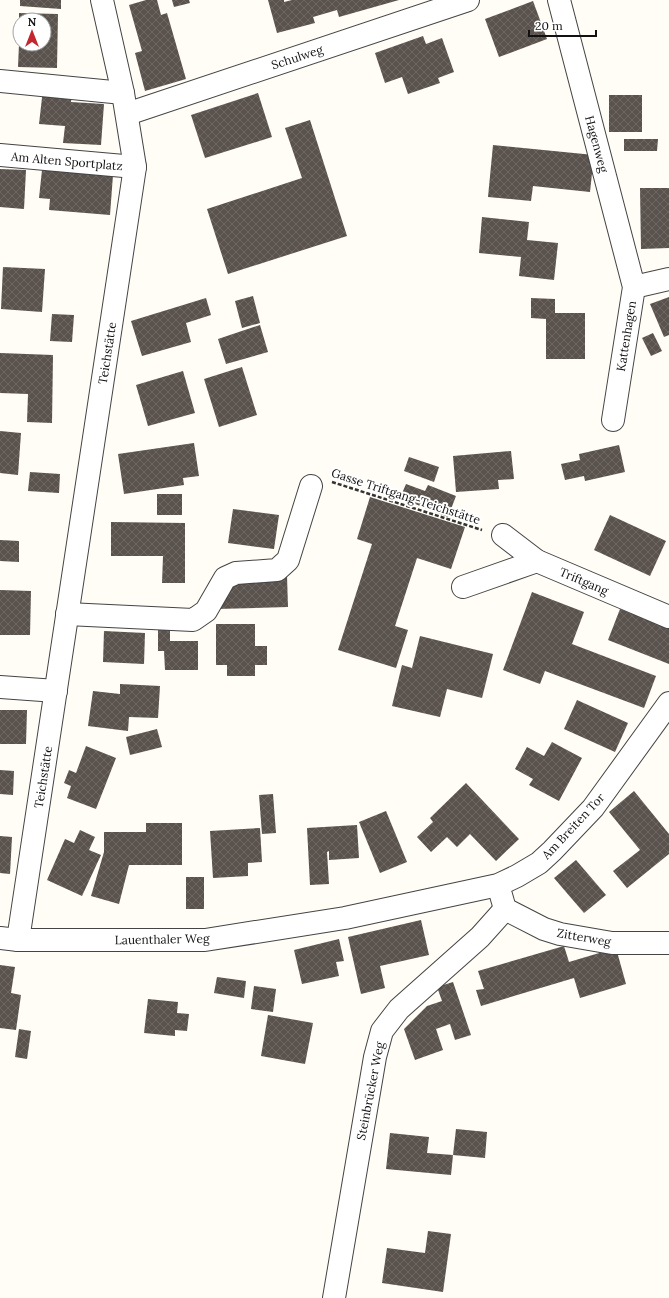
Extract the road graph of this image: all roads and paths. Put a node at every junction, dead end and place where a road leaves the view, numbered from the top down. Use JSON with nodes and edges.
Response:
{"nodes":[{"id":1,"x":102,"y":0,"type":"edge"},
{"id":2,"x":468,"y":0,"type":"edge"},
{"id":3,"x":559,"y":0,"type":"edge"},
{"id":4,"x":0,"y":81,"type":"edge"},
{"id":5,"x":123,"y":93,"type":"junction"},
{"id":6,"x":127,"y":114,"type":"junction"},
{"id":7,"x":0,"y":155,"type":"edge"},
{"id":8,"x":135,"y":167,"type":"junction"},
{"id":9,"x":669,"y":279,"type":"edge"},
{"id":10,"x":634,"y":287,"type":"junction"},
{"id":11,"x":612,"y":420,"type":"dead end"},
{"id":12,"x":311,"y":486,"type":"joint"},
{"id":13,"x":503,"y":536,"type":"joint"},
{"id":14,"x":537,"y":561,"type":"junction"},
{"id":15,"x":463,"y":587,"type":"dead end"},
{"id":16,"x":67,"y":614,"type":"junction"},
{"id":17,"x":669,"y":617,"type":"edge"},
{"id":18,"x":0,"y":687,"type":"edge"},
{"id":19,"x":56,"y":691,"type":"junction"},
{"id":20,"x":669,"y":704,"type":"edge"},
{"id":21,"x":498,"y":884,"type":"junction"},
{"id":22,"x":394,"y":907,"type":"joint"},
{"id":23,"x":505,"y":909,"type":"junction"},
{"id":24,"x":9,"y":939,"type":"edge"},
{"id":25,"x":669,"y":943,"type":"edge"},
{"id":26,"x":334,"y":1298,"type":"edge"}],
"edges":[{"from":1,"to":5,"type":"street","name":"Teichstätte"},
{"from":2,"to":6,"type":"street","name":"Schulweg"},
{"from":3,"to":10,"type":"street","name":"Hagenweg"},
{"from":4,"to":5,"type":"street"},
{"from":5,"to":6,"type":"street","name":"Teichstätte"},
{"from":6,"to":8,"type":"street","name":"Teichstätte"},
{"from":7,"to":8,"type":"street","name":"Am Alten Sportplatz"},
{"from":8,"to":16,"type":"street","name":"Teichstätte"},
{"from":9,"to":10,"type":"street","name":"Kattenhagen"},
{"from":10,"to":11,"type":"street","name":"Kattenhagen"},
{"from":12,"to":13,"type":"path","name":"Gasse Triftgang-Teichstätte"},
{"from":12,"to":16,"type":"street"},
{"from":13,"to":14,"type":"street","name":"Triftgang"},
{"from":14,"to":15,"type":"street"},
{"from":14,"to":17,"type":"street","name":"Triftgang"},
{"from":16,"to":19,"type":"street","name":"Teichstätte"},
{"from":18,"to":19,"type":"street"},
{"from":19,"to":24,"type":"street","name":"Teichstätte"},
{"from":20,"to":21,"type":"street","name":"Am Breiten Tor"},
{"from":21,"to":22,"type":"street","name":"Am Breiten Tor"},
{"from":21,"to":23,"type":"street"},
{"from":22,"to":24,"type":"street","name":"Lauenthaler Weg"},
{"from":23,"to":25,"type":"street","name":"Zitterweg"},
{"from":23,"to":26,"type":"street","name":"Steinbrücker Weg"}]}
